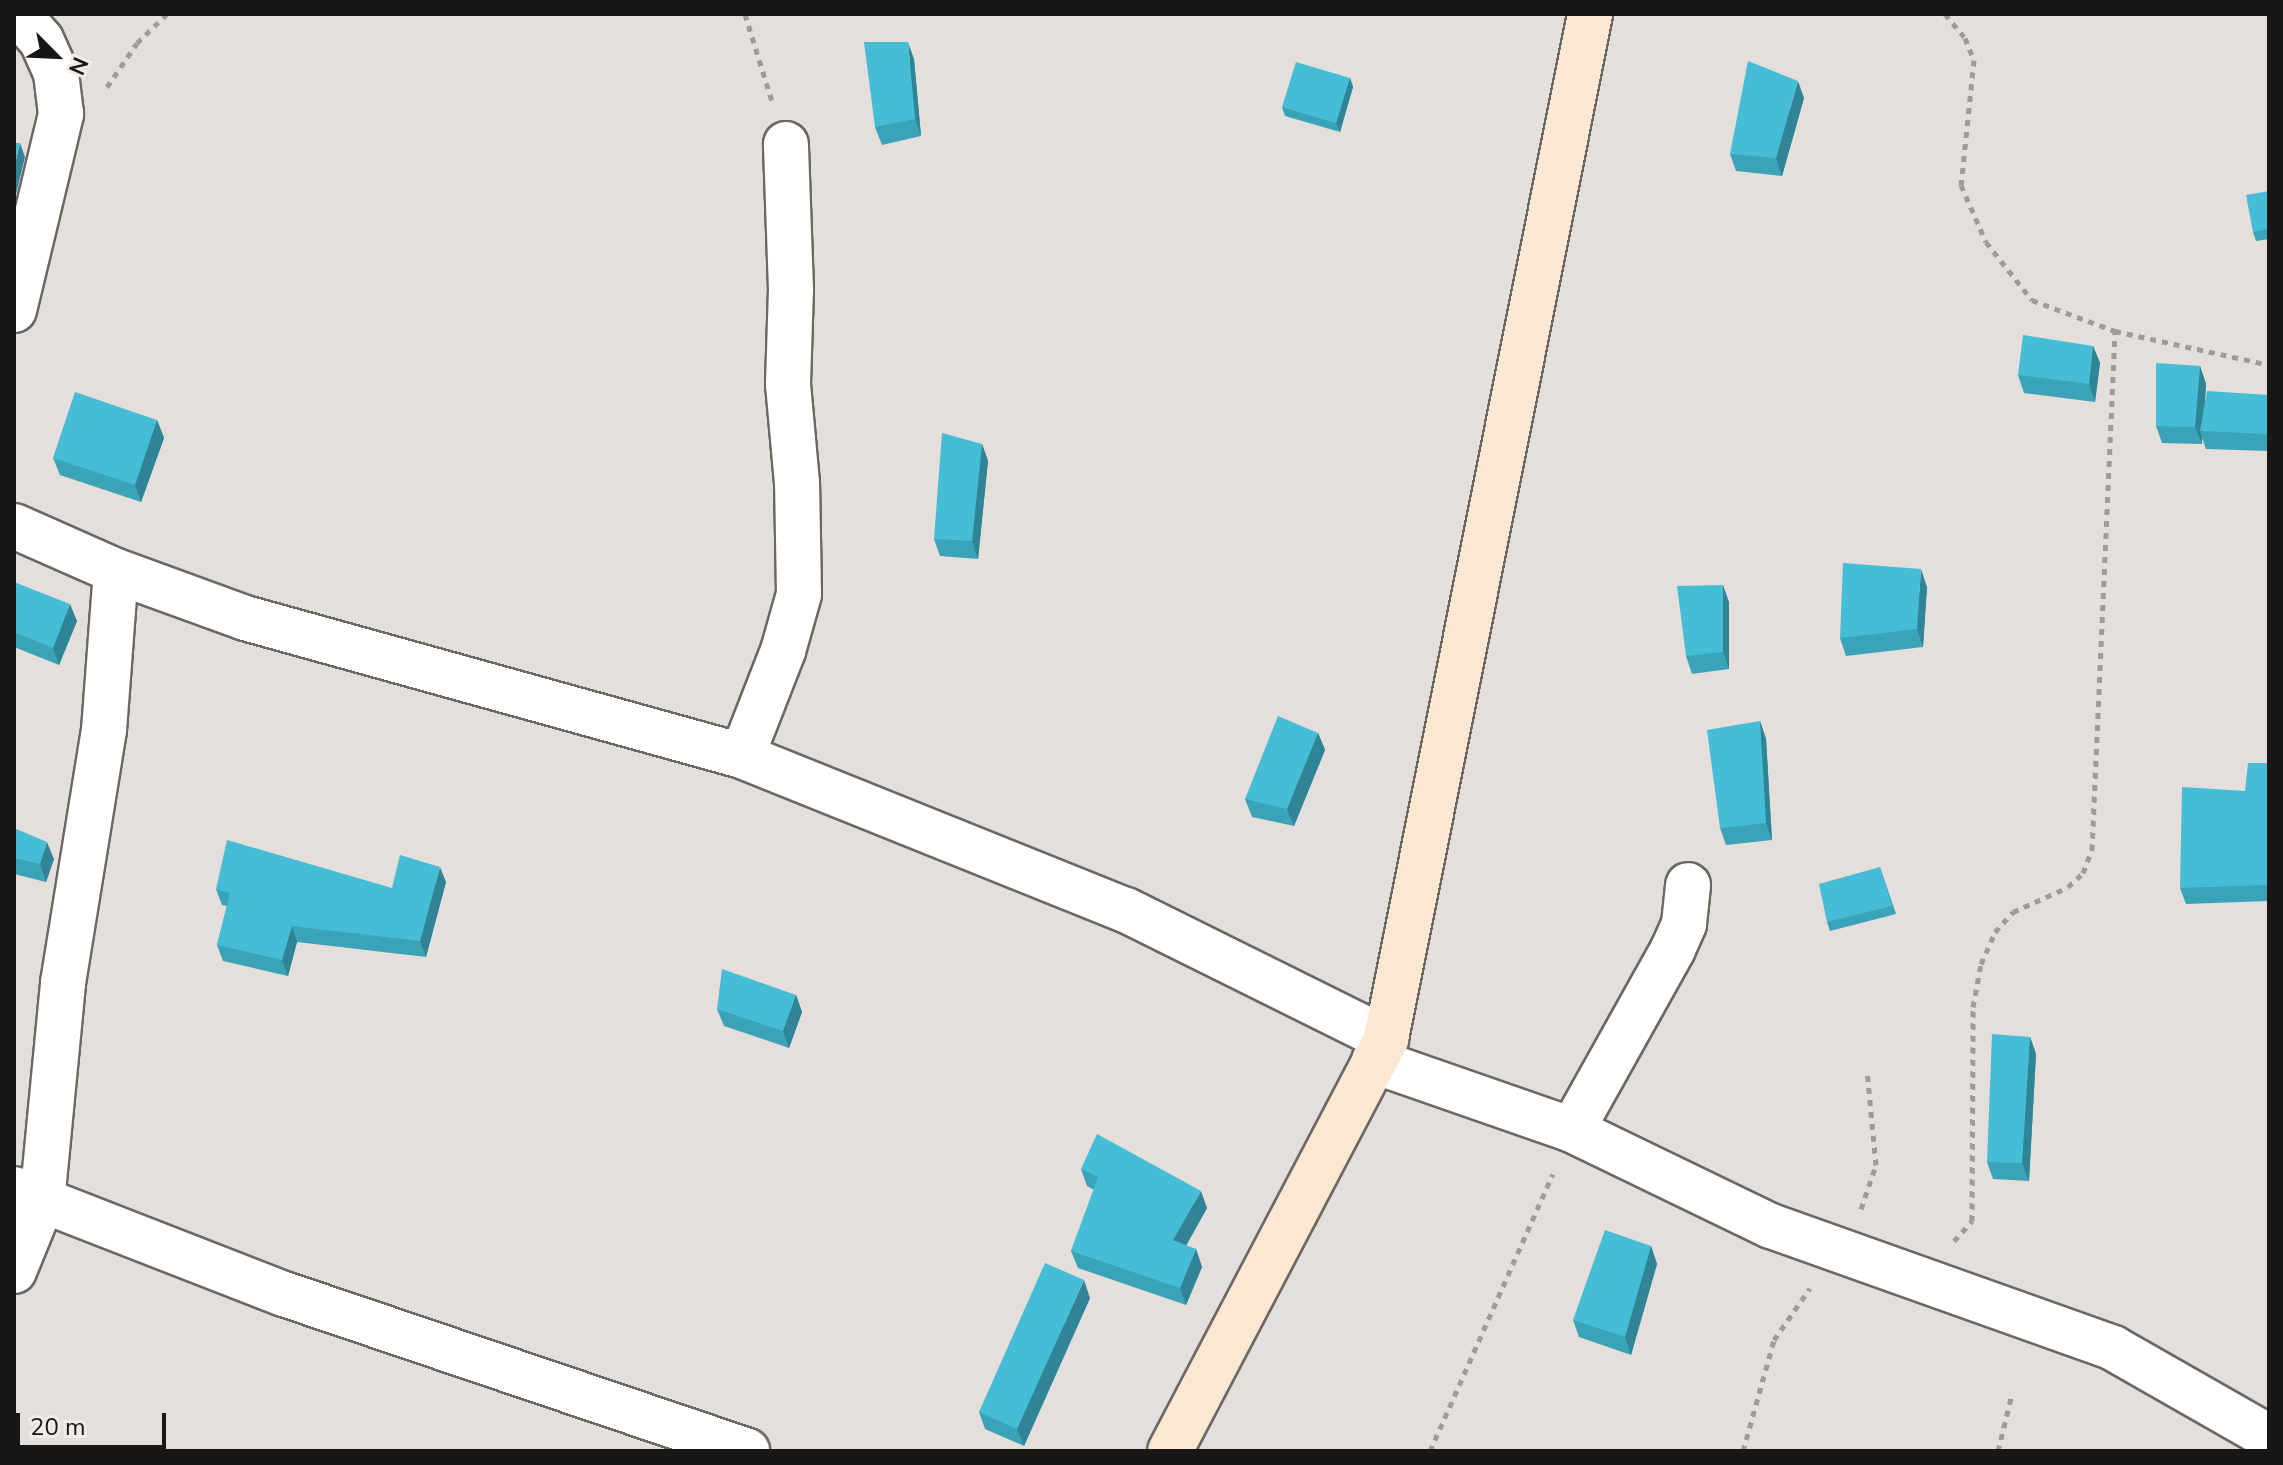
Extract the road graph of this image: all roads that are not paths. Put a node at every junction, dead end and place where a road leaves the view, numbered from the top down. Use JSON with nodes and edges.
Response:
{"nodes":[{"id":1,"x":18,"y":14,"type":"edge"},
{"id":2,"x":1590,"y":14,"type":"edge"},
{"id":3,"x":786,"y":144,"type":"road end"},
{"id":4,"x":14,"y":310,"type":"edge"},
{"id":5,"x":14,"y":526,"type":"edge"},
{"id":6,"x":116,"y":571,"type":"junction"},
{"id":7,"x":742,"y":756,"type":"junction"},
{"id":8,"x":1688,"y":885,"type":"dead end"},
{"id":9,"x":1380,"y":1050,"type":"junction"},
{"id":10,"x":1572,"y":1130,"type":"junction"},
{"id":11,"x":28,"y":1196,"type":"edge"},
{"id":12,"x":14,"y":1271,"type":"edge"},
{"id":13,"x":2269,"y":1437,"type":"edge"},
{"id":14,"x":747,"y":1451,"type":"edge"},
{"id":15,"x":1170,"y":1451,"type":"edge"}],
"edges":[{"from":1,"to":4,"type":"street"},
{"from":2,"to":9,"type":"street"},
{"from":3,"to":7,"type":"street"},
{"from":5,"to":6,"type":"street"},
{"from":6,"to":7,"type":"street"},
{"from":6,"to":11,"type":"street"},
{"from":7,"to":9,"type":"street"},
{"from":8,"to":10,"type":"street"},
{"from":9,"to":10,"type":"street"},
{"from":9,"to":15,"type":"street"},
{"from":10,"to":13,"type":"street"},
{"from":11,"to":12,"type":"street"},
{"from":11,"to":14,"type":"street"}]}
